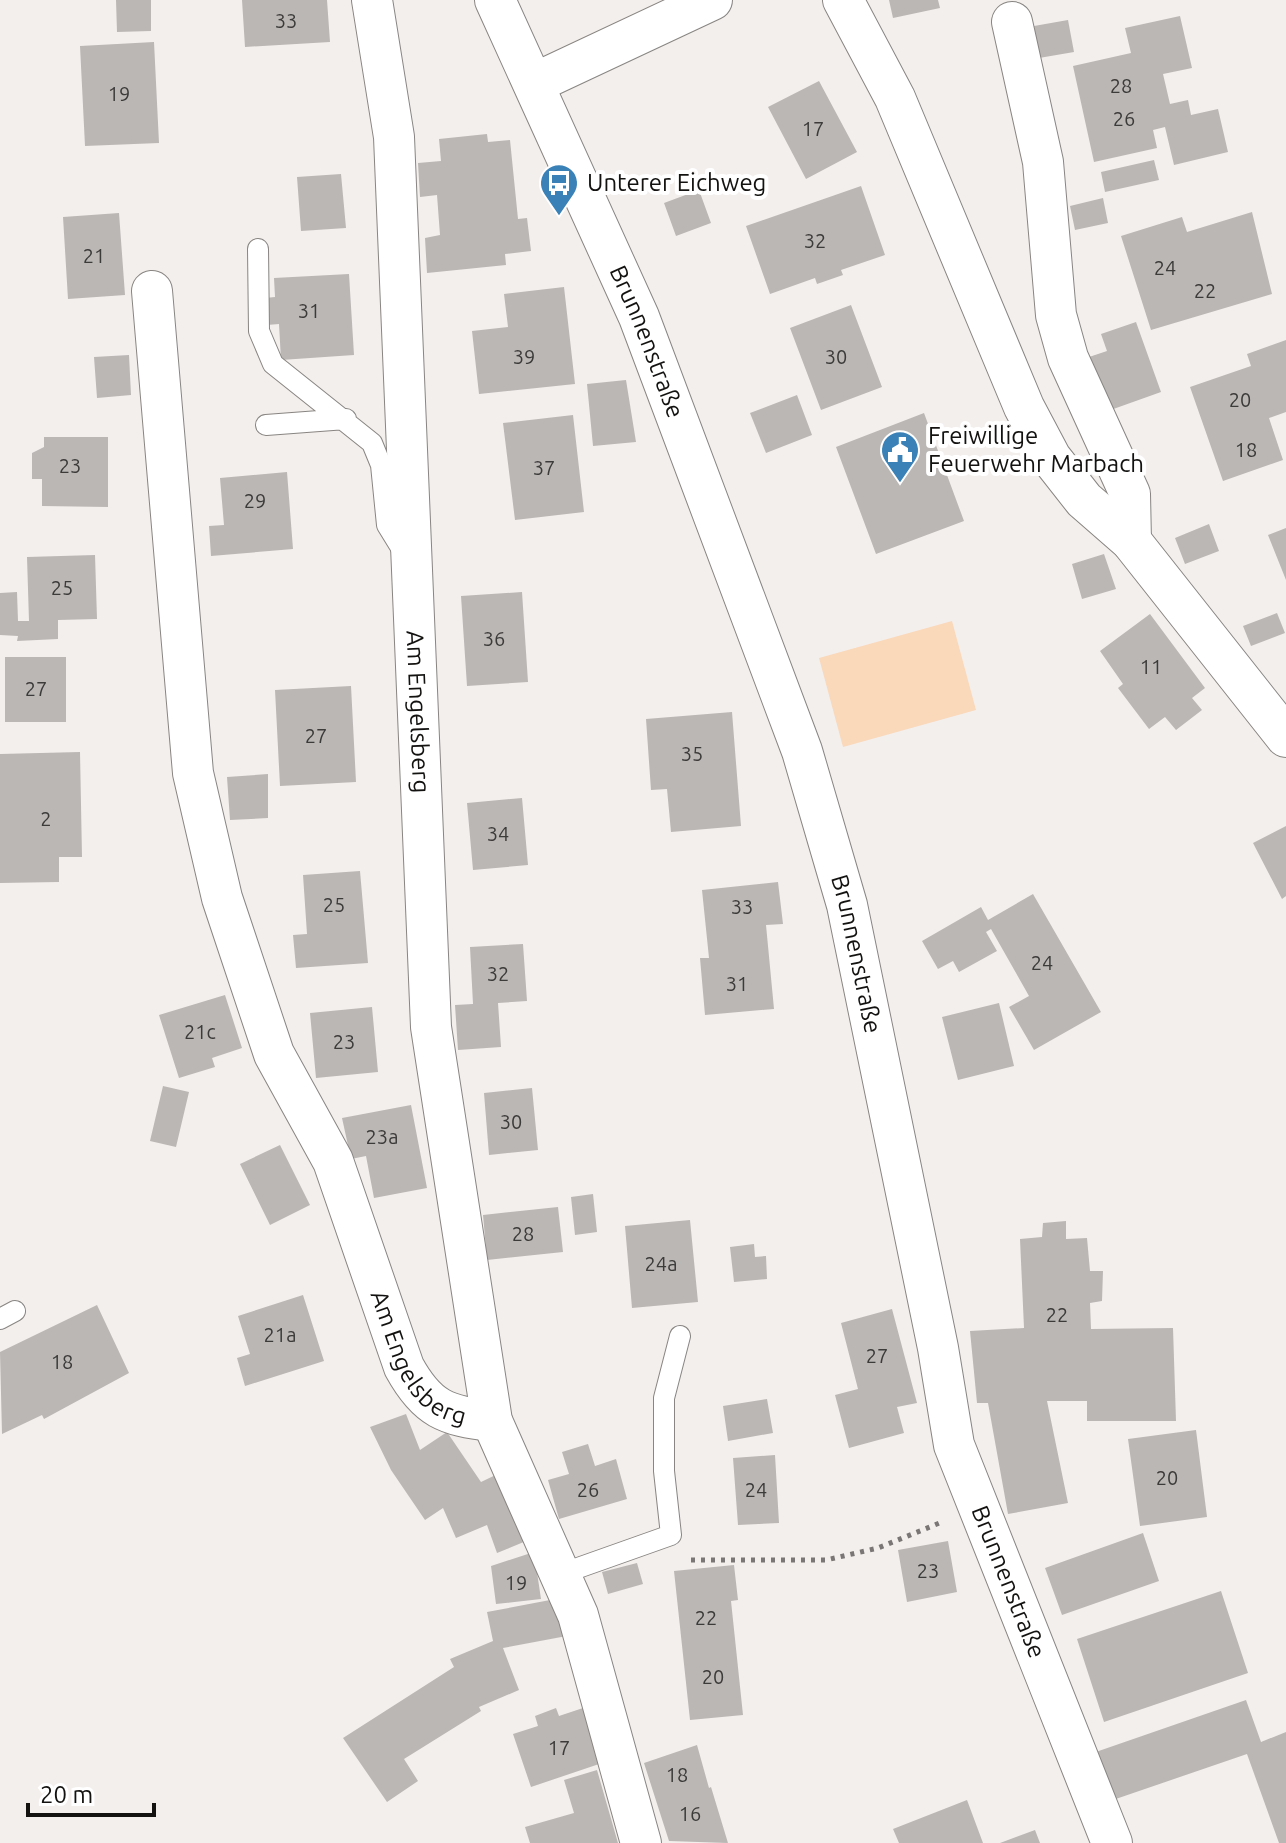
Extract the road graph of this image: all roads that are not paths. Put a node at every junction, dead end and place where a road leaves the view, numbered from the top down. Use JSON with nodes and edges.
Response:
{"nodes":[{"id":1,"x":372,"y":0,"type":"edge"},
{"id":2,"x":495,"y":0,"type":"edge"},
{"id":3,"x":712,"y":0,"type":"edge"},
{"id":4,"x":843,"y":0,"type":"edge"},
{"id":5,"x":1012,"y":22,"type":"dead end"},
{"id":6,"x":535,"y":83,"type":"junction"},
{"id":7,"x":258,"y":249,"type":"dead end"},
{"id":8,"x":152,"y":291,"type":"dead end"},
{"id":9,"x":346,"y":419,"type":"junction"},
{"id":10,"x":266,"y":425,"type":"dead end"},
{"id":11,"x":1131,"y":541,"type":"junction"},
{"id":12,"x":413,"y":568,"type":"junction"},
{"id":13,"x":1286,"y":737,"type":"edge"},
{"id":14,"x":680,"y":1336,"type":"dead end"},
{"id":15,"x":492,"y":1421,"type":"junction"},
{"id":16,"x":561,"y":1574,"type":"junction"},
{"id":17,"x":641,"y":1843,"type":"edge"},
{"id":18,"x":1112,"y":1843,"type":"edge"}],
"edges":[{"from":1,"to":12,"type":"street","name":"Am Engelsberg"},
{"from":2,"to":6,"type":"street","name":"Brunnenstraße"},
{"from":3,"to":6,"type":"street"},
{"from":4,"to":11,"type":"street"},
{"from":5,"to":11,"type":"street"},
{"from":6,"to":18,"type":"street","name":"Brunnenstraße"},
{"from":7,"to":9,"type":"lane"},
{"from":8,"to":15,"type":"street","name":"Am Engelsberg"},
{"from":9,"to":10,"type":"lane"},
{"from":9,"to":12,"type":"lane"},
{"from":11,"to":13,"type":"street"},
{"from":12,"to":15,"type":"street","name":"Am Engelsberg"},
{"from":14,"to":16,"type":"lane"},
{"from":15,"to":16,"type":"street","name":"Am Engelsberg"},
{"from":16,"to":17,"type":"street","name":"Am Engelsberg"}]}
